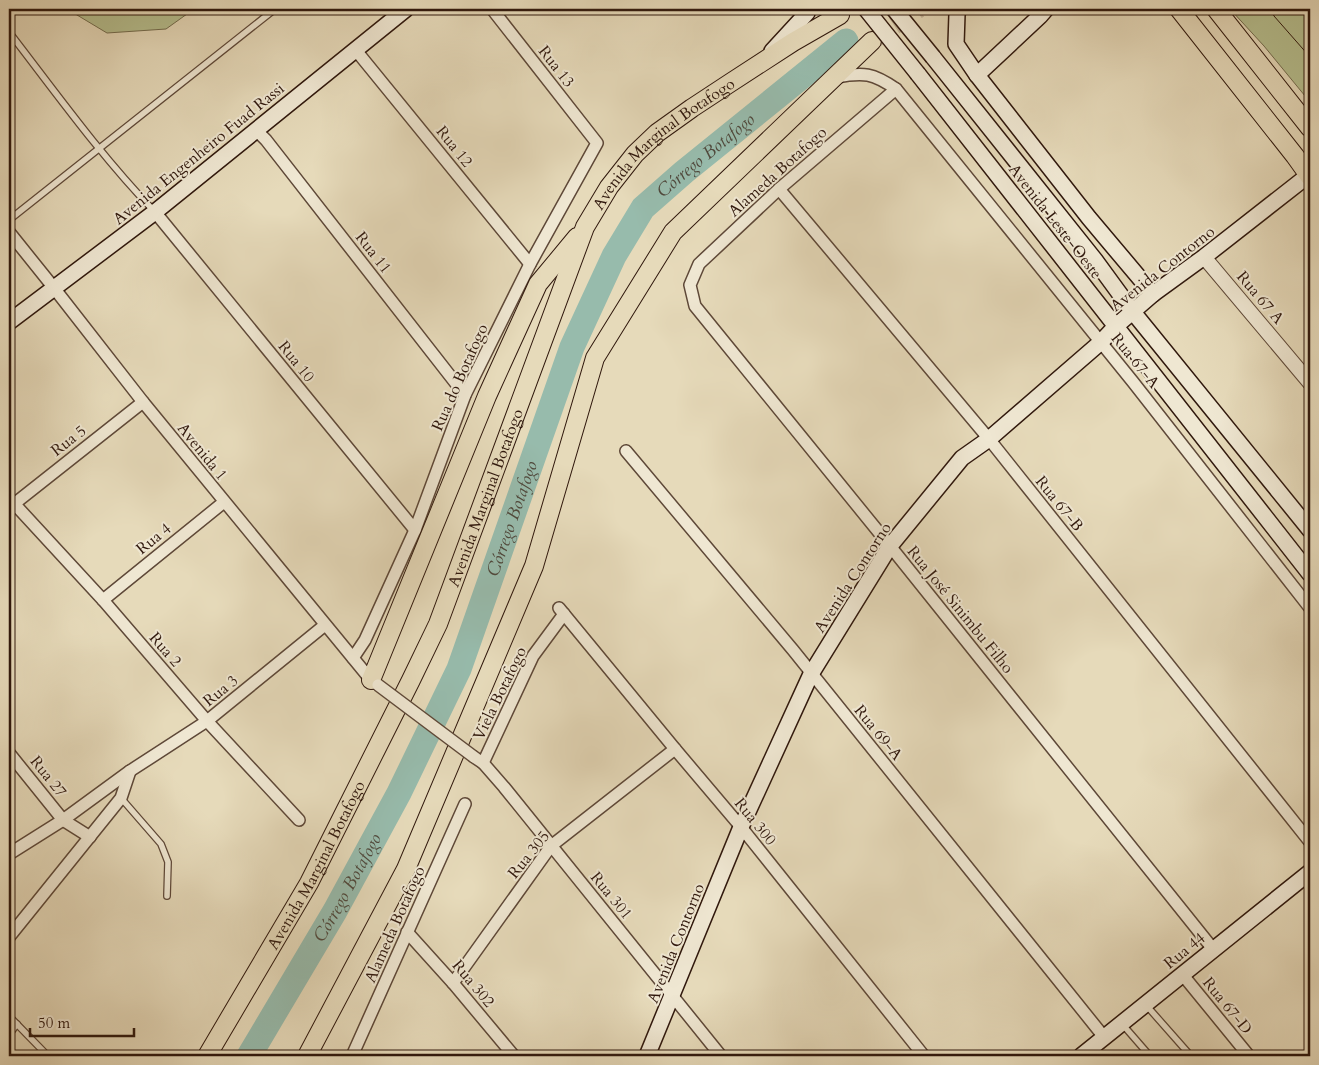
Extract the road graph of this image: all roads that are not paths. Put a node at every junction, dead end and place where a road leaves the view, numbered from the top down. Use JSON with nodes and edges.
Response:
{"nodes":[{"id":1,"x":275,"y":9,"type":"edge"},
{"id":2,"x":406,"y":9,"type":"edge"},
{"id":3,"x":492,"y":9,"type":"edge"},
{"id":4,"x":807,"y":9,"type":"edge"},
{"id":5,"x":866,"y":9,"type":"edge"},
{"id":6,"x":894,"y":9,"type":"edge"},
{"id":7,"x":959,"y":9,"type":"edge"},
{"id":8,"x":1046,"y":9,"type":"edge"},
{"id":9,"x":1179,"y":9,"type":"edge"},
{"id":10,"x":1220,"y":11,"type":"edge"},
{"id":11,"x":840,"y":15,"type":"dead end"},
{"id":12,"x":9,"y":32,"type":"edge"},
{"id":13,"x":872,"y":41,"type":"tunnel mouth"},
{"id":14,"x":355,"y":49,"type":"junction"},
{"id":15,"x":764,"y":61,"type":"junction"},
{"id":16,"x":976,"y":75,"type":"junction"},
{"id":17,"x":834,"y":77,"type":"junction"},
{"id":18,"x":896,"y":89,"type":"junction"},
{"id":19,"x":1310,"y":128,"type":"edge"},
{"id":20,"x":256,"y":130,"type":"junction"},
{"id":21,"x":597,"y":143,"type":"joint"},
{"id":22,"x":99,"y":148,"type":"junction"},
{"id":23,"x":1310,"y":175,"type":"edge"},
{"id":24,"x":779,"y":188,"type":"junction"},
{"id":25,"x":155,"y":212,"type":"junction"},
{"id":26,"x":1089,"y":218,"type":"junction"},
{"id":27,"x":9,"y":220,"type":"edge"},
{"id":28,"x":585,"y":227,"type":"junction"},
{"id":29,"x":9,"y":232,"type":"edge"},
{"id":30,"x":1204,"y":257,"type":"junction"},
{"id":31,"x":1095,"y":260,"type":"junction"},
{"id":32,"x":530,"y":264,"type":"junction"},
{"id":33,"x":690,"y":286,"type":"joint"},
{"id":34,"x":54,"y":288,"type":"junction"},
{"id":35,"x":1153,"y":294,"type":"junction"},
{"id":36,"x":1133,"y":312,"type":"junction"},
{"id":37,"x":9,"y":322,"type":"edge"},
{"id":38,"x":1116,"y":326,"type":"junction"},
{"id":39,"x":1101,"y":342,"type":"junction"},
{"id":40,"x":1150,"y":370,"type":"junction"},
{"id":41,"x":1134,"y":382,"type":"junction"},
{"id":42,"x":1310,"y":383,"type":"edge"},
{"id":43,"x":465,"y":395,"type":"junction"},
{"id":44,"x":142,"y":402,"type":"junction"},
{"id":45,"x":988,"y":439,"type":"junction"},
{"id":46,"x":626,"y":451,"type":"dead end"},
{"id":47,"x":11,"y":501,"type":"edge"},
{"id":48,"x":224,"y":502,"type":"junction"},
{"id":49,"x":415,"y":530,"type":"junction"},
{"id":50,"x":1310,"y":530,"type":"edge"},
{"id":51,"x":890,"y":546,"type":"junction"},
{"id":52,"x":1310,"y":574,"type":"edge"},
{"id":53,"x":103,"y":600,"type":"junction"},
{"id":54,"x":1310,"y":608,"type":"edge"},
{"id":55,"x":562,"y":611,"type":"joint"},
{"id":56,"x":325,"y":625,"type":"junction"},
{"id":57,"x":353,"y":658,"type":"junction"},
{"id":58,"x":811,"y":674,"type":"junction"},
{"id":59,"x":374,"y":683,"type":"junction"},
{"id":60,"x":207,"y":721,"type":"junction"},
{"id":61,"x":674,"y":749,"type":"junction"},
{"id":62,"x":9,"y":754,"type":"edge"},
{"id":63,"x":479,"y":760,"type":"junction"},
{"id":64,"x":130,"y":771,"type":"junction"},
{"id":65,"x":121,"y":798,"type":"junction"},
{"id":66,"x":465,"y":804,"type":"dead end"},
{"id":67,"x":63,"y":820,"type":"junction"},
{"id":68,"x":299,"y":820,"type":"dead end"},
{"id":69,"x":741,"y":828,"type":"junction"},
{"id":70,"x":90,"y":838,"type":"junction"},
{"id":71,"x":1310,"y":842,"type":"edge"},
{"id":72,"x":551,"y":846,"type":"junction"},
{"id":73,"x":9,"y":854,"type":"edge"},
{"id":74,"x":1310,"y":872,"type":"edge"},
{"id":75,"x":167,"y":896,"type":"dead end"},
{"id":76,"x":408,"y":932,"type":"junction"},
{"id":77,"x":9,"y":937,"type":"edge"},
{"id":78,"x":1213,"y":950,"type":"junction"},
{"id":79,"x":1182,"y":974,"type":"junction"},
{"id":80,"x":453,"y":983,"type":"junction"},
{"id":81,"x":673,"y":996,"type":"junction"},
{"id":82,"x":1145,"y":1004,"type":"junction"},
{"id":83,"x":9,"y":1016,"type":"edge"},
{"id":84,"x":1122,"y":1023,"type":"junction"},
{"id":85,"x":17,"y":1024,"type":"junction"},
{"id":86,"x":9,"y":1035,"type":"edge"},
{"id":87,"x":1104,"y":1037,"type":"junction"},
{"id":88,"x":48,"y":1056,"type":"edge"},
{"id":89,"x":207,"y":1056,"type":"edge"},
{"id":90,"x":307,"y":1056,"type":"edge"},
{"id":91,"x":352,"y":1056,"type":"edge"},
{"id":92,"x":514,"y":1056,"type":"edge"},
{"id":93,"x":647,"y":1056,"type":"edge"},
{"id":94,"x":721,"y":1056,"type":"edge"},
{"id":95,"x":924,"y":1056,"type":"edge"},
{"id":96,"x":1080,"y":1056,"type":"edge"},
{"id":97,"x":1150,"y":1056,"type":"edge"},
{"id":98,"x":1192,"y":1056,"type":"edge"},
{"id":99,"x":1249,"y":1056,"type":"edge"}],
"edges":[{"from":1,"to":22,"type":"lane"},
{"from":2,"to":14,"type":"main road","name":"Avenida Engenheiro Fuad Rassi"},
{"from":3,"to":21,"type":"street","name":"Rua 13"},
{"from":4,"to":15,"type":"main road"},
{"from":5,"to":38,"type":"main road","name":"Avenida Leste-Oeste","bridge":true},
{"from":6,"to":31,"type":"main road","name":"Avenida Leste-Oeste","bridge":true},
{"from":7,"to":16,"type":"main road"},
{"from":8,"to":16,"type":"main road"},
{"from":9,"to":23,"type":"main road"},
{"from":10,"to":19,"type":"main road"},
{"from":11,"to":15,"type":"main road","name":"Avenida Marginal Botafogo"},
{"from":12,"to":22,"type":"lane"},
{"from":13,"to":17,"type":"main road"},
{"from":14,"to":20,"type":"main road","name":"Avenida Engenheiro Fuad Rassi"},
{"from":14,"to":32,"type":"street","name":"Rua 12"},
{"from":15,"to":28,"type":"main road","name":"Avenida Marginal Botafogo"},
{"from":16,"to":26,"type":"main road"},
{"from":17,"to":18,"type":"street"},
{"from":17,"to":90,"type":"main road"},
{"from":18,"to":24,"type":"street","name":"Alameda Botafogo"},
{"from":18,"to":39,"type":"street","name":"Rua 67-A"},
{"from":20,"to":25,"type":"main road","name":"Avenida Engenheiro Fuad Rassi"},
{"from":20,"to":43,"type":"street","name":"Rua 11"},
{"from":21,"to":32,"type":"street","name":"Rua do Botafogo"},
{"from":22,"to":25,"type":"lane"},
{"from":22,"to":27,"type":"lane"},
{"from":23,"to":30,"type":"main road","name":"Avenida Contorno"},
{"from":24,"to":33,"type":"street","name":"Alameda Botafogo"},
{"from":24,"to":45,"type":"street","name":"Rua 67-B"},
{"from":25,"to":34,"type":"main road","name":"Avenida Engenheiro Fuad Rassi"},
{"from":25,"to":49,"type":"street","name":"Rua 10"},
{"from":26,"to":31,"type":"main road"},
{"from":26,"to":35,"type":"main road"},
{"from":28,"to":59,"type":"main road"},
{"from":28,"to":89,"type":"main road","name":"Avenida Marginal Botafogo"},
{"from":29,"to":34,"type":"street","name":"Avenida 1"},
{"from":30,"to":35,"type":"main road","name":"Avenida Contorno"},
{"from":30,"to":42,"type":"street","name":"Rua 67 A"},
{"from":31,"to":36,"type":"main road","name":"Avenida Leste-Oeste"},
{"from":32,"to":43,"type":"street","name":"Rua do Botafogo"},
{"from":33,"to":51,"type":"street","name":"Rua José Sinimbu Filho"},
{"from":34,"to":37,"type":"main road","name":"Avenida Engenheiro Fuad Rassi"},
{"from":34,"to":44,"type":"street","name":"Avenida 1"},
{"from":35,"to":36,"type":"main road","name":"Avenida Contorno"},
{"from":36,"to":38,"type":"main road","name":"Avenida Contorno"},
{"from":36,"to":50,"type":"main road","name":"Avenida Leste-Oeste"},
{"from":38,"to":39,"type":"main road","name":"Avenida Contorno"},
{"from":38,"to":40,"type":"main road","name":"Avenida Leste-Oeste"},
{"from":39,"to":41,"type":"street","name":"Rua 67-A"},
{"from":39,"to":45,"type":"main road","name":"Avenida Contorno"},
{"from":40,"to":41,"type":"street"},
{"from":40,"to":52,"type":"main road","name":"Avenida Leste-Oeste"},
{"from":41,"to":54,"type":"street","name":"Rua 67-A"},
{"from":43,"to":49,"type":"street","name":"Rua do Botafogo"},
{"from":44,"to":47,"type":"street","name":"Rua 5"},
{"from":44,"to":48,"type":"street","name":"Avenida 1"},
{"from":45,"to":51,"type":"main road","name":"Avenida Contorno"},
{"from":45,"to":71,"type":"street","name":"Rua 67-B"},
{"from":46,"to":58,"type":"street","name":"Rua 69-A"},
{"from":47,"to":53,"type":"street","name":"Rua 2"},
{"from":48,"to":53,"type":"street","name":"Rua 4"},
{"from":48,"to":56,"type":"street","name":"Avenida 1"},
{"from":49,"to":57,"type":"street","name":"Rua do Botafogo"},
{"from":51,"to":58,"type":"main road","name":"Avenida Contorno"},
{"from":51,"to":78,"type":"street","name":"Rua José Sinimbu Filho"},
{"from":53,"to":60,"type":"street","name":"Rua 2"},
{"from":55,"to":61,"type":"street","name":"Rua 300"},
{"from":55,"to":63,"type":"street","name":"Viela Botafogo"},
{"from":56,"to":57,"type":"street","name":"Avenida 1"},
{"from":56,"to":60,"type":"street","name":"Rua 3"},
{"from":57,"to":59,"type":"street","name":"Avenida 1"},
{"from":58,"to":69,"type":"main road","name":"Avenida Contorno"},
{"from":58,"to":87,"type":"street","name":"Rua 69-A"},
{"from":59,"to":63,"type":"street","name":"Avenida 1","bridge":true},
{"from":60,"to":64,"type":"street","name":"Rua 3"},
{"from":60,"to":68,"type":"street","name":"Rua 2"},
{"from":61,"to":69,"type":"street","name":"Rua 300"},
{"from":61,"to":72,"type":"street","name":"Rua 305"},
{"from":62,"to":67,"type":"street","name":"Rua 27"},
{"from":63,"to":72,"type":"street","name":"Rua 301"},
{"from":64,"to":65,"type":"street"},
{"from":64,"to":67,"type":"street","name":"Rua 3"},
{"from":65,"to":70,"type":"street"},
{"from":65,"to":75,"type":"lane"},
{"from":66,"to":76,"type":"street","name":"Alameda Botafogo"},
{"from":67,"to":70,"type":"street","name":"Rua 27"},
{"from":67,"to":73,"type":"street","name":"Rua 3"},
{"from":69,"to":81,"type":"main road","name":"Avenida Contorno"},
{"from":69,"to":95,"type":"street","name":"Rua 300"},
{"from":70,"to":77,"type":"street"},
{"from":72,"to":80,"type":"street","name":"Rua 305"},
{"from":72,"to":81,"type":"street","name":"Rua 301"},
{"from":74,"to":78,"type":"main road","name":"Rua 44"},
{"from":76,"to":80,"type":"street","name":"Rua 302"},
{"from":76,"to":91,"type":"street","name":"Alameda Botafogo"},
{"from":78,"to":79,"type":"main road","name":"Rua 44"},
{"from":79,"to":82,"type":"main road","name":"Rua 44"},
{"from":79,"to":99,"type":"street","name":"Rua 67-D"},
{"from":80,"to":92,"type":"street","name":"Rua 302"},
{"from":81,"to":93,"type":"main road","name":"Avenida Contorno"},
{"from":81,"to":94,"type":"street","name":"Rua 301"},
{"from":82,"to":84,"type":"main road","name":"Rua 44"},
{"from":82,"to":98,"type":"lane"},
{"from":83,"to":85,"type":"lane"},
{"from":84,"to":87,"type":"main road","name":"Rua 44"},
{"from":84,"to":97,"type":"lane"},
{"from":85,"to":86,"type":"lane"},
{"from":85,"to":88,"type":"lane"},
{"from":87,"to":96,"type":"main road","name":"Rua 44"}]}
